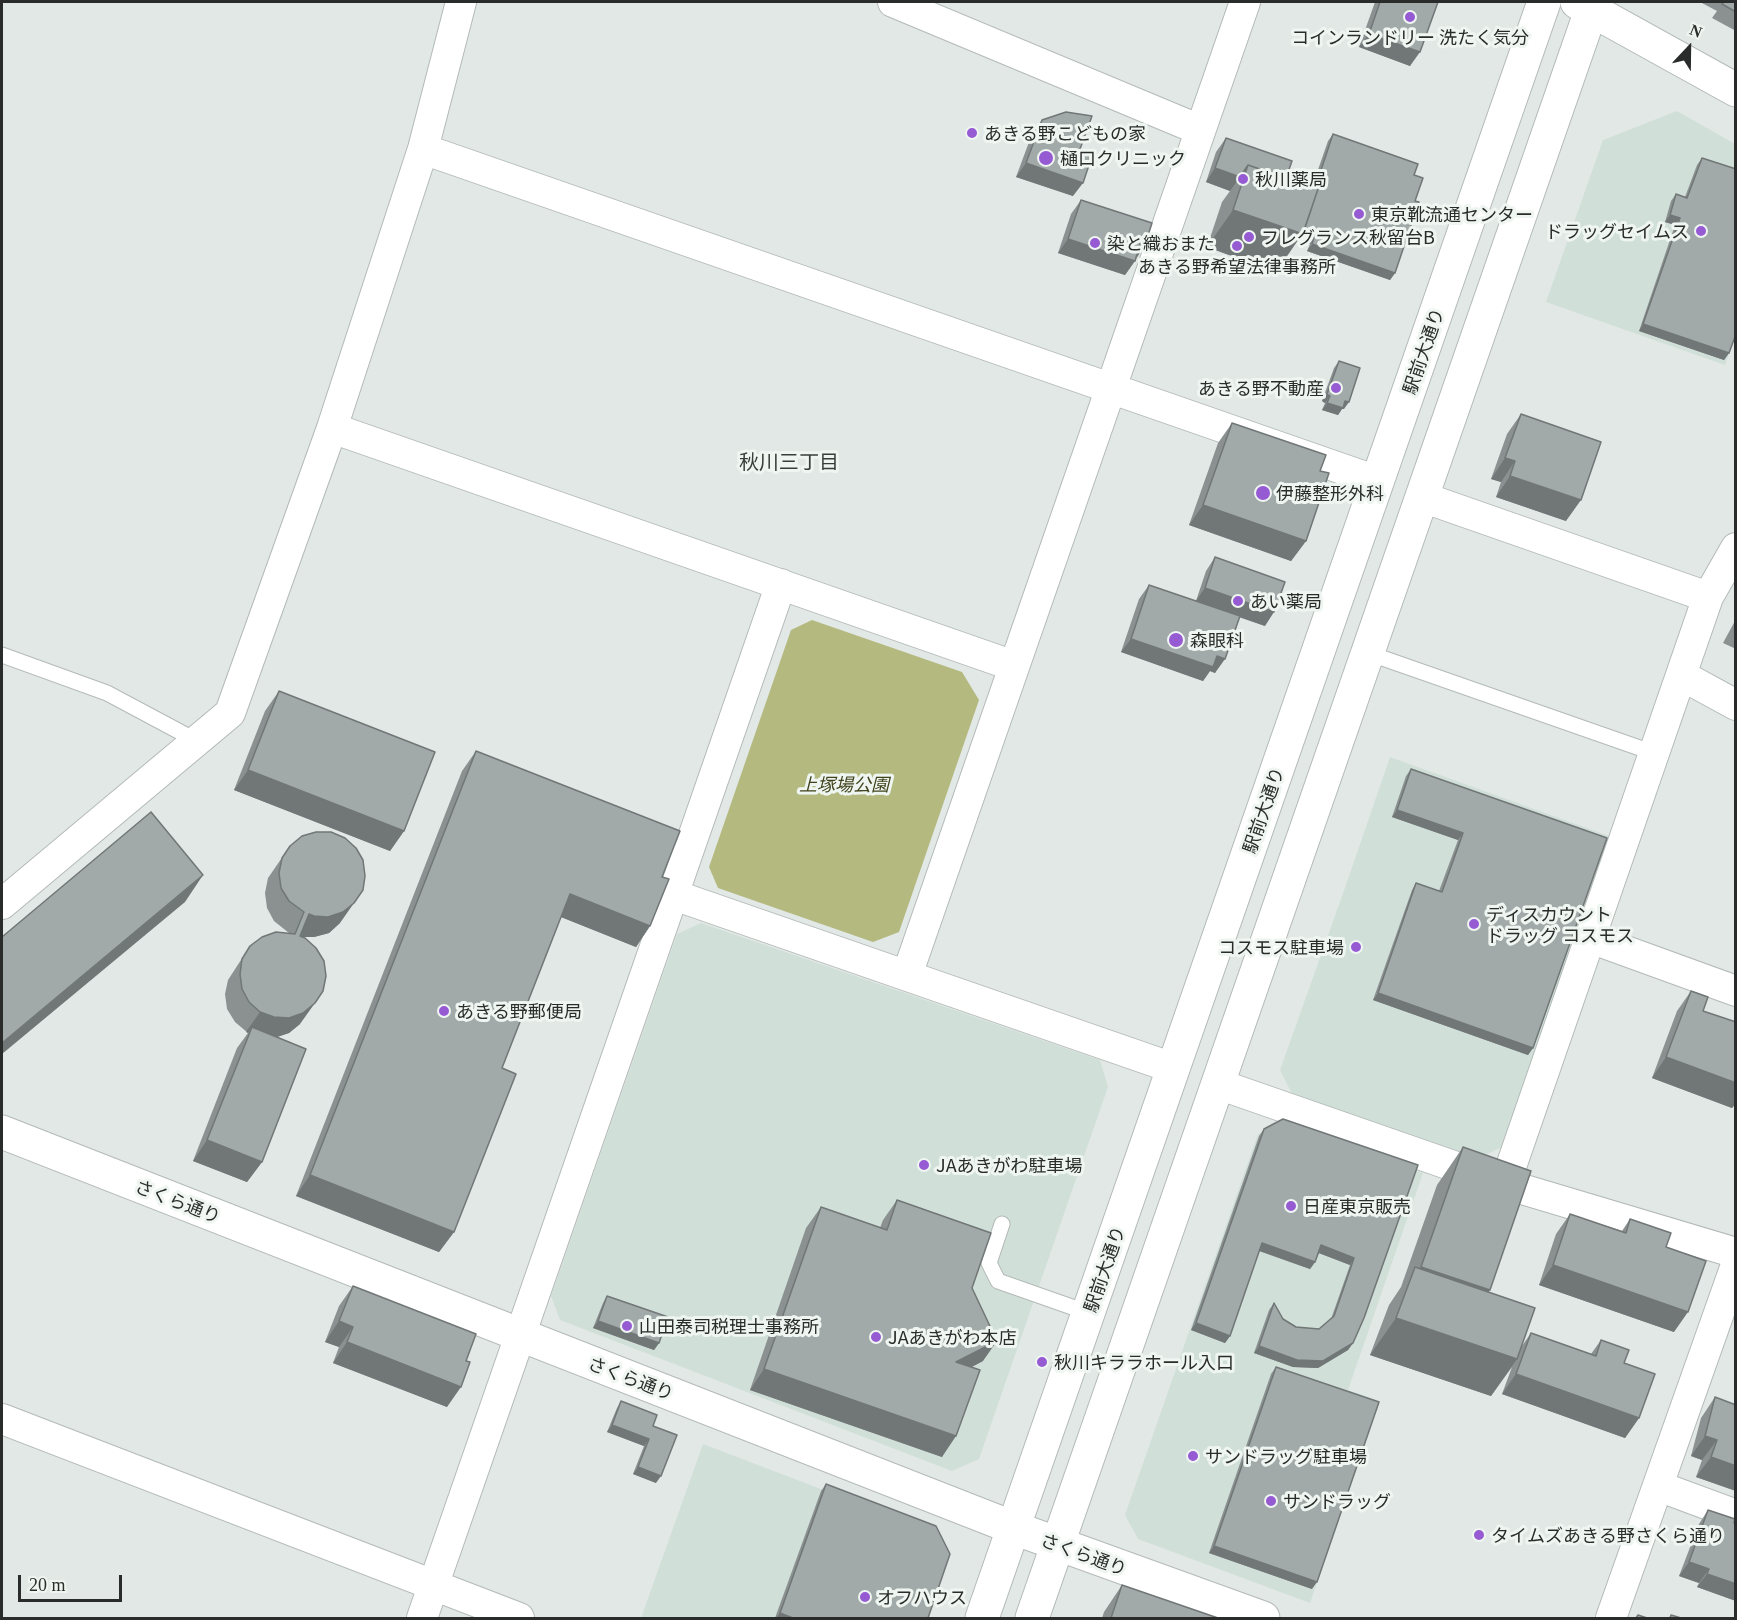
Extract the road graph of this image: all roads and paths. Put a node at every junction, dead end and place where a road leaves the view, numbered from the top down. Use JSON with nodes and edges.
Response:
{"nodes":[{"id":1,"x":461,"y":2,"type":"edge"},
{"id":2,"x":894,"y":2,"type":"edge"},
{"id":3,"x":1245,"y":2,"type":"edge"},
{"id":4,"x":1544,"y":2,"type":"edge"},
{"id":5,"x":1587,"y":4,"type":"edge"},
{"id":6,"x":1736,"y":90,"type":"edge"},
{"id":7,"x":1200,"y":130,"type":"junction"},
{"id":8,"x":423,"y":150,"type":"junction"},
{"id":9,"x":1111,"y":388,"type":"junction"},
{"id":10,"x":332,"y":428,"type":"junction"},
{"id":11,"x":1377,"y":481,"type":"junction"},
{"id":12,"x":1422,"y":497,"type":"junction"},
{"id":13,"x":1736,"y":548,"type":"edge"},
{"id":14,"x":782,"y":584,"type":"junction"},
{"id":15,"x":1708,"y":597,"type":"junction"},
{"id":16,"x":1368,"y":652,"type":"junction"},
{"id":17,"x":2,"y":655,"type":"edge"},
{"id":18,"x":1014,"y":666,"type":"junction"},
{"id":19,"x":1681,"y":675,"type":"junction"},
{"id":20,"x":1736,"y":705,"type":"edge"},
{"id":21,"x":196,"y":741,"type":"junction"},
{"id":22,"x":1654,"y":753,"type":"junction"},
{"id":23,"x":674,"y":895,"type":"junction"},
{"id":24,"x":2,"y":904,"type":"edge"},
{"id":25,"x":1590,"y":938,"type":"junction"},
{"id":26,"x":907,"y":975,"type":"junction"},
{"id":27,"x":1736,"y":991,"type":"edge"},
{"id":28,"x":1173,"y":1068,"type":"junction"},
{"id":29,"x":1218,"y":1084,"type":"junction"},
{"id":30,"x":2,"y":1132,"type":"edge"},
{"id":31,"x":1505,"y":1184,"type":"junction"},
{"id":32,"x":1002,"y":1224,"type":"dead end"},
{"id":33,"x":1736,"y":1253,"type":"edge"},
{"id":34,"x":1736,"y":1265,"type":"edge"},
{"id":35,"x":1089,"y":1313,"type":"junction"},
{"id":36,"x":520,"y":1335,"type":"junction"},
{"id":37,"x":2,"y":1419,"type":"edge"},
{"id":38,"x":1658,"y":1486,"type":"junction"},
{"id":39,"x":1736,"y":1515,"type":"edge"},
{"id":40,"x":1014,"y":1528,"type":"junction"},
{"id":41,"x":1058,"y":1544,"type":"junction"},
{"id":42,"x":434,"y":1585,"type":"junction"},
{"id":43,"x":422,"y":1618,"type":"edge"},
{"id":44,"x":519,"y":1618,"type":"edge"},
{"id":45,"x":982,"y":1618,"type":"edge"},
{"id":46,"x":1032,"y":1618,"type":"edge"},
{"id":47,"x":1263,"y":1618,"type":"edge"},
{"id":48,"x":1611,"y":1618,"type":"edge"}],
"edges":[{"from":1,"to":8,"type":"street"},
{"from":2,"to":7,"type":"street"},
{"from":3,"to":7,"type":"street"},
{"from":4,"to":11,"type":"street","name":"駅前大通り"},
{"from":5,"to":6,"type":"street"},
{"from":5,"to":12,"type":"street"},
{"from":7,"to":9,"type":"street"},
{"from":8,"to":9,"type":"street"},
{"from":8,"to":10,"type":"street"},
{"from":9,"to":11,"type":"street"},
{"from":9,"to":18,"type":"street"},
{"from":10,"to":14,"type":"street"},
{"from":10,"to":21,"type":"street"},
{"from":11,"to":28,"type":"street","name":"駅前大通り"},
{"from":12,"to":15,"type":"street"},
{"from":12,"to":16,"type":"street"},
{"from":13,"to":15,"type":"street"},
{"from":14,"to":18,"type":"street"},
{"from":14,"to":23,"type":"street"},
{"from":15,"to":19,"type":"street"},
{"from":16,"to":22,"type":"lane"},
{"from":16,"to":29,"type":"street"},
{"from":17,"to":21,"type":"lane"},
{"from":18,"to":26,"type":"street"},
{"from":19,"to":20,"type":"street"},
{"from":19,"to":22,"type":"street"},
{"from":21,"to":24,"type":"street"},
{"from":22,"to":25,"type":"street"},
{"from":23,"to":26,"type":"street"},
{"from":23,"to":36,"type":"street"},
{"from":25,"to":27,"type":"street"},
{"from":25,"to":31,"type":"street"},
{"from":26,"to":28,"type":"street"},
{"from":28,"to":35,"type":"street","name":"駅前大通り"},
{"from":29,"to":31,"type":"street"},
{"from":29,"to":41,"type":"street"},
{"from":30,"to":36,"type":"street","name":"さくら通り"},
{"from":31,"to":33,"type":"street"},
{"from":32,"to":35,"type":"lane"},
{"from":34,"to":38,"type":"street"},
{"from":35,"to":40,"type":"street","name":"駅前大通り"},
{"from":36,"to":40,"type":"street","name":"さくら通り"},
{"from":36,"to":42,"type":"street"},
{"from":37,"to":42,"type":"street"},
{"from":38,"to":39,"type":"street"},
{"from":38,"to":48,"type":"street"},
{"from":40,"to":41,"type":"street","name":"さくら通り"},
{"from":40,"to":45,"type":"street","name":"駅前大通り"},
{"from":41,"to":46,"type":"street"},
{"from":41,"to":47,"type":"street","name":"さくら通り"},
{"from":42,"to":43,"type":"street"},
{"from":42,"to":44,"type":"street"}]}
